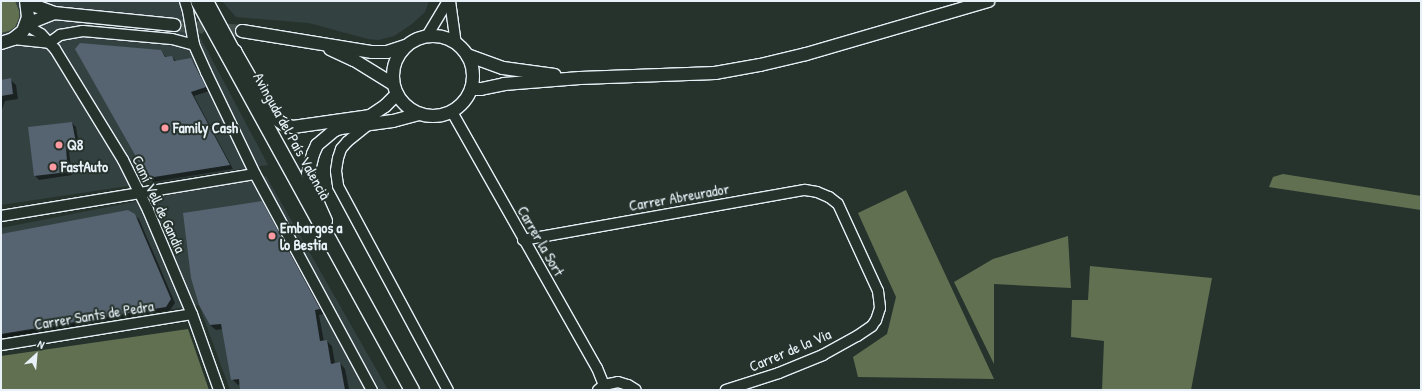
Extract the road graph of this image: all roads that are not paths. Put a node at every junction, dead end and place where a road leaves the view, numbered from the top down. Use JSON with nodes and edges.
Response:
{"nodes":[{"id":1,"x":185,"y":1,"type":"edge"},
{"id":2,"x":198,"y":1,"type":"edge"},
{"id":3,"x":449,"y":1,"type":"edge"},
{"id":4,"x":988,"y":1,"type":"edge"},
{"id":5,"x":26,"y":2,"type":"edge"},
{"id":6,"x":206,"y":5,"type":"edge"},
{"id":7,"x":54,"y":13,"type":"junction"},
{"id":8,"x":26,"y":24,"type":"junction"},
{"id":9,"x":174,"y":25,"type":"tunnel mouth"},
{"id":10,"x":242,"y":31,"type":"tunnel mouth"},
{"id":11,"x":427,"y":36,"type":"junction"},
{"id":12,"x":13,"y":39,"type":"junction"},
{"id":13,"x":1,"y":42,"type":"edge"},
{"id":14,"x":314,"y":42,"type":"junction"},
{"id":15,"x":49,"y":43,"type":"junction"},
{"id":16,"x":456,"y":44,"type":"junction"},
{"id":17,"x":194,"y":45,"type":"junction"},
{"id":18,"x":406,"y":46,"type":"junction"},
{"id":19,"x":229,"y":49,"type":"junction"},
{"id":20,"x":467,"y":55,"type":"junction"},
{"id":21,"x":580,"y":78,"type":"junction"},
{"id":22,"x":395,"y":89,"type":"junction"},
{"id":23,"x":471,"y":89,"type":"junction"},
{"id":24,"x":452,"y":112,"type":"junction"},
{"id":25,"x":419,"y":114,"type":"junction"},
{"id":26,"x":369,"y":124,"type":"junction"},
{"id":27,"x":255,"y":174,"type":"junction"},
{"id":28,"x":140,"y":193,"type":"junction"},
{"id":29,"x":838,"y":204,"type":"joint"},
{"id":30,"x":1,"y":216,"type":"edge"},
{"id":31,"x":523,"y":240,"type":"junction"},
{"id":32,"x":192,"y":314,"type":"junction"},
{"id":33,"x":383,"y":338,"type":"junction"},
{"id":34,"x":1,"y":345,"type":"edge"},
{"id":35,"x":601,"y":388,"type":"edge"},
{"id":36,"x":219,"y":390,"type":"edge"},
{"id":37,"x":372,"y":390,"type":"edge"},
{"id":38,"x":412,"y":390,"type":"edge"},
{"id":39,"x":448,"y":390,"type":"edge"},
{"id":40,"x":636,"y":390,"type":"edge"},
{"id":41,"x":726,"y":390,"type":"edge"}],
"edges":[{"from":1,"to":17,"type":"street"},
{"from":2,"to":6,"type":"main road","name":"Avinguda del País Valencià"},
{"from":3,"to":11,"type":"street"},
{"from":3,"to":16,"type":"street"},
{"from":4,"to":21,"type":"street"},
{"from":5,"to":7,"type":"street"},
{"from":5,"to":8,"type":"street"},
{"from":6,"to":19,"type":"main road","name":"Avinguda del País Valencià"},
{"from":7,"to":8,"type":"street"},
{"from":7,"to":9,"type":"street"},
{"from":8,"to":12,"type":"street"},
{"from":8,"to":15,"type":"street","name":"Camí Vell de Gandia"},
{"from":10,"to":14,"type":"street"},
{"from":11,"to":16,"type":"street"},
{"from":11,"to":18,"type":"street"},
{"from":12,"to":13,"type":"street"},
{"from":12,"to":15,"type":"street"},
{"from":14,"to":18,"type":"street"},
{"from":14,"to":22,"type":"street"},
{"from":15,"to":17,"type":"street"},
{"from":15,"to":28,"type":"street","name":"Camí Vell de Gandia"},
{"from":16,"to":20,"type":"street"},
{"from":17,"to":27,"type":"street"},
{"from":18,"to":22,"type":"street"},
{"from":19,"to":22,"type":"street"},
{"from":19,"to":33,"type":"main road","name":"Avinguda del País Valencià"},
{"from":20,"to":21,"type":"street"},
{"from":20,"to":23,"type":"street"},
{"from":21,"to":23,"type":"street"},
{"from":22,"to":25,"type":"street"},
{"from":23,"to":24,"type":"street"},
{"from":24,"to":25,"type":"street"},
{"from":24,"to":31,"type":"street","name":"Carrer la Sort"},
{"from":25,"to":26,"type":"street"},
{"from":26,"to":33,"type":"street"},
{"from":26,"to":39,"type":"street"},
{"from":27,"to":28,"type":"street"},
{"from":27,"to":37,"type":"street"},
{"from":28,"to":30,"type":"street"},
{"from":28,"to":32,"type":"street","name":"Camí Vell de Gandia"},
{"from":29,"to":31,"type":"street","name":"Carrer Abreurador"},
{"from":29,"to":41,"type":"street","name":"Carrer de la Via"},
{"from":31,"to":35,"type":"street","name":"Carrer la Sort"},
{"from":32,"to":34,"type":"street","name":"Carrer Sants de Pedra"},
{"from":32,"to":36,"type":"street","name":"Camí Vell de Gandia"},
{"from":33,"to":38,"type":"main road","name":"Avinguda del País Valencià"},
{"from":35,"to":40,"type":"street"}]}
